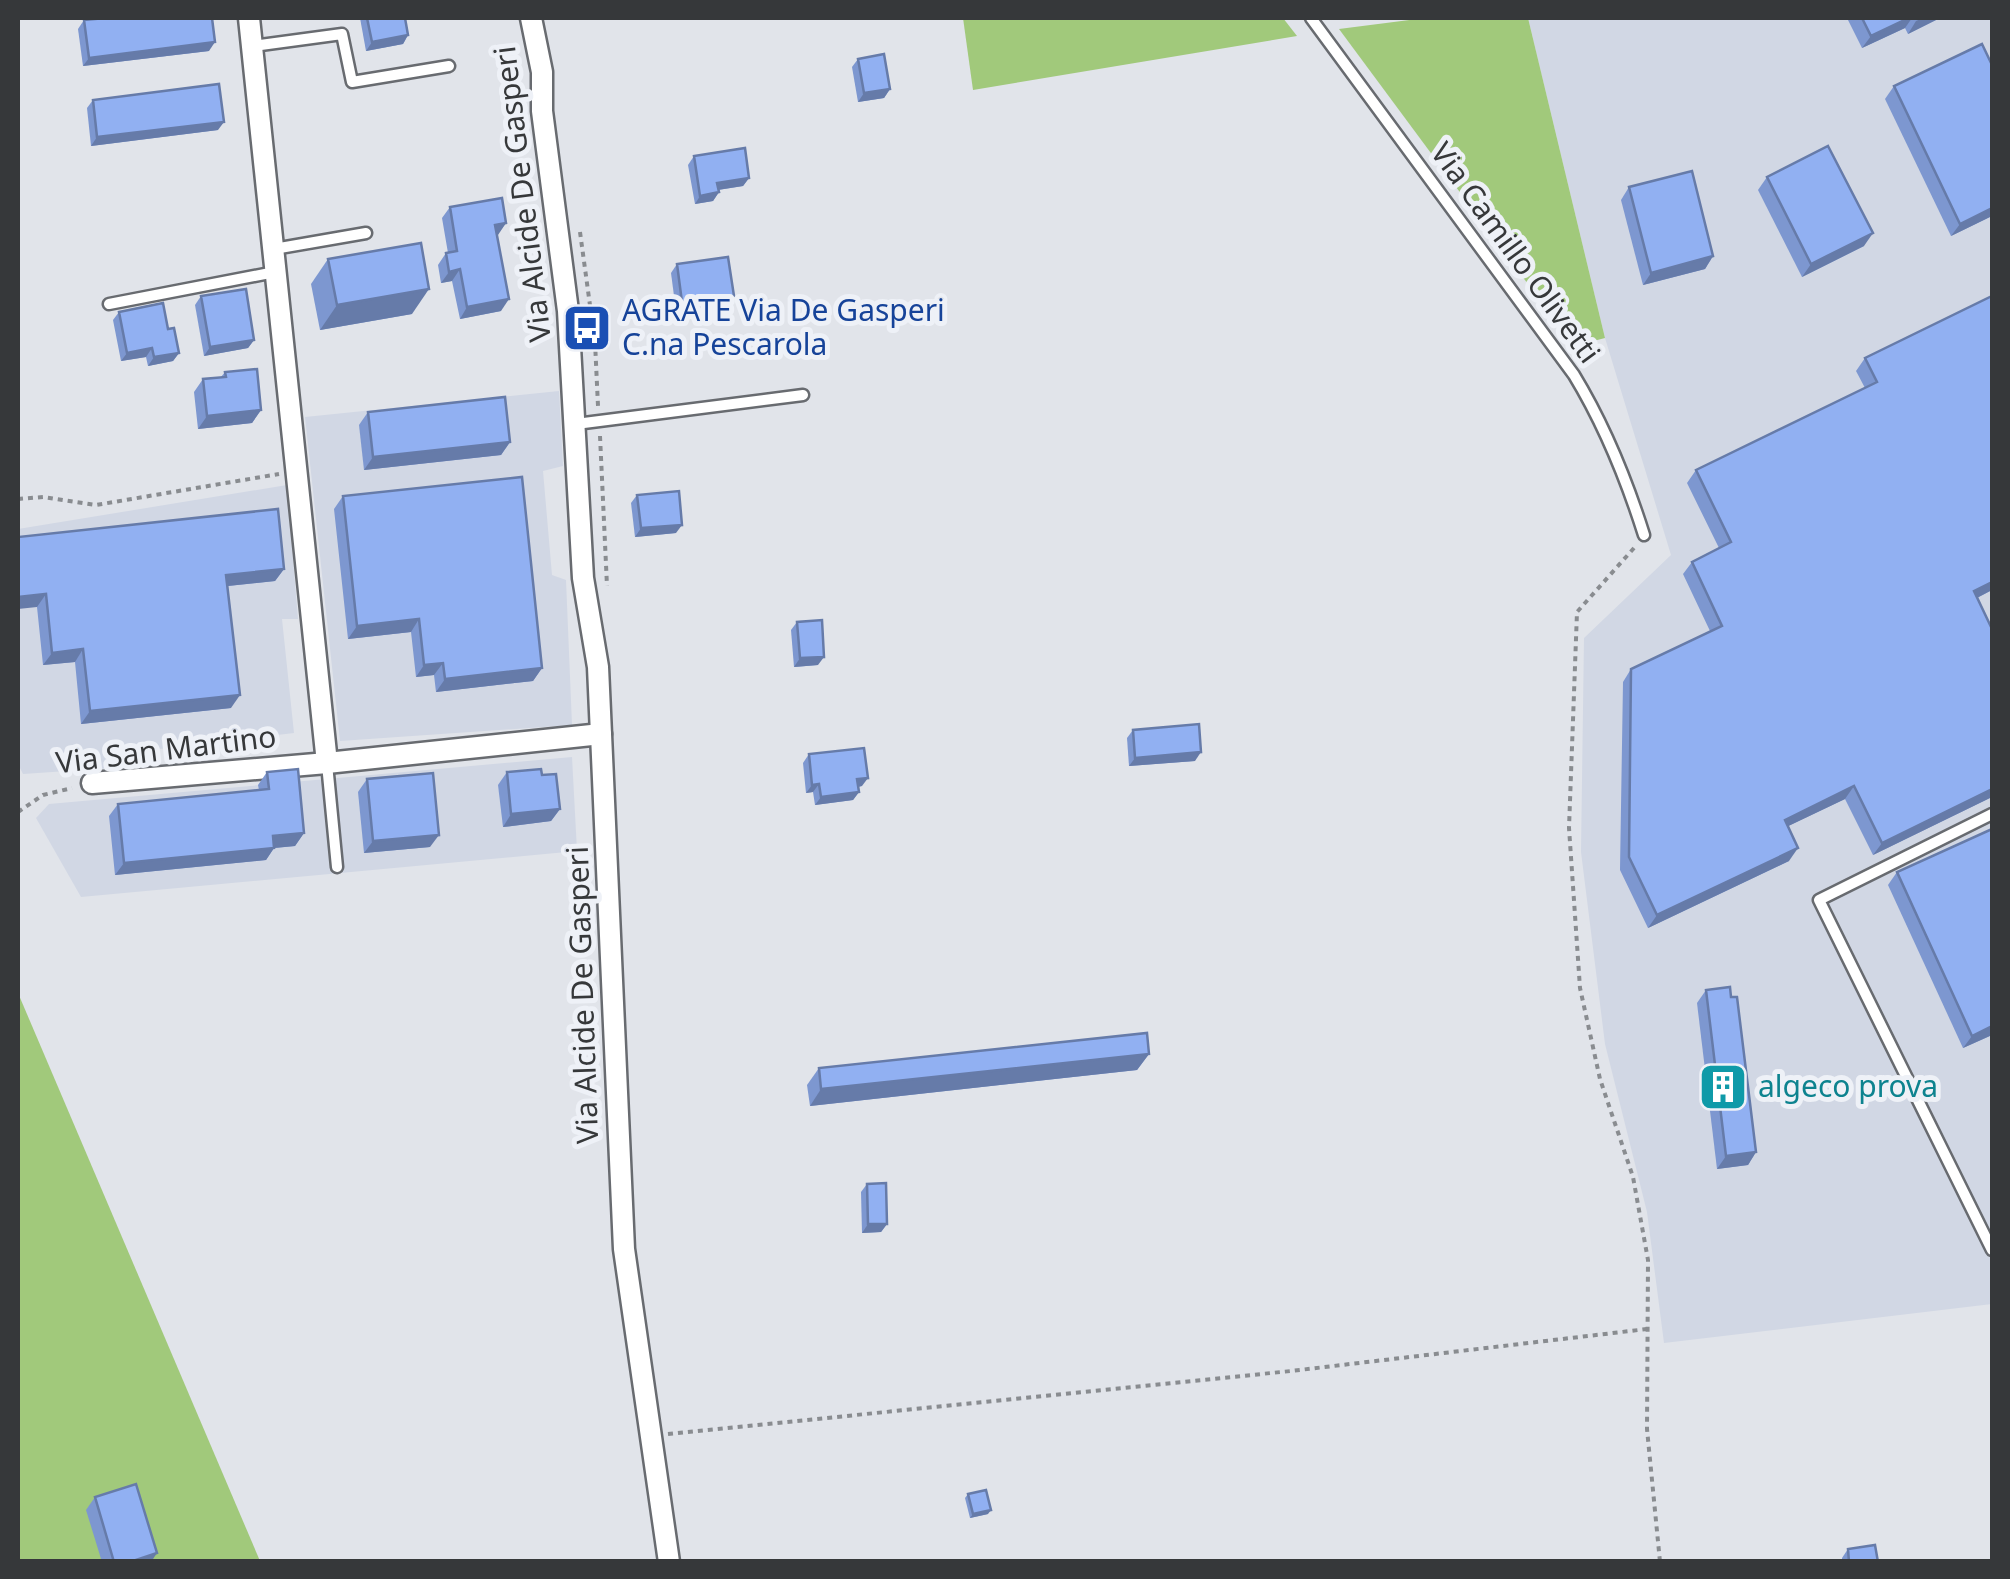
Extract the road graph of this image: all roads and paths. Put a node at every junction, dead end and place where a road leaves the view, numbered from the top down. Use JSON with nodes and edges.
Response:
{"nodes":[{"id":1,"x":249,"y":18,"type":"edge"},
{"id":2,"x":531,"y":18,"type":"edge"},
{"id":3,"x":1312,"y":18,"type":"edge"},
{"id":4,"x":252,"y":46,"type":"junction"},
{"id":5,"x":450,"y":66,"type":"dead end"},
{"id":6,"x":366,"y":233,"type":"dead end"},
{"id":7,"x":274,"y":248,"type":"junction"},
{"id":8,"x":276,"y":272,"type":"junction"},
{"id":9,"x":109,"y":304,"type":"dead end"},
{"id":10,"x":802,"y":394,"type":"dead end"},
{"id":11,"x":576,"y":424,"type":"junction"},
{"id":12,"x":298,"y":471,"type":"junction"},
{"id":13,"x":18,"y":499,"type":"edge"},
{"id":14,"x":1644,"y":536,"type":"joint"},
{"id":15,"x":601,"y":734,"type":"junction"},
{"id":16,"x":327,"y":763,"type":"junction"},
{"id":17,"x":92,"y":782,"type":"joint"},
{"id":18,"x":18,"y":812,"type":"edge"},
{"id":19,"x":1992,"y":814,"type":"edge"},
{"id":20,"x":338,"y":867,"type":"dead end"},
{"id":21,"x":1992,"y":1250,"type":"edge"},
{"id":22,"x":1647,"y":1329,"type":"junction"},
{"id":23,"x":667,"y":1434,"type":"dead end"},
{"id":24,"x":669,"y":1562,"type":"edge"},
{"id":25,"x":1660,"y":1562,"type":"edge"}],
"edges":[{"from":1,"to":4,"type":"street"},
{"from":2,"to":11,"type":"street","name":"Via Alcide De Gasperi"},
{"from":3,"to":14,"type":"lane","name":"Via Camillo Olivetti"},
{"from":4,"to":5,"type":"lane"},
{"from":4,"to":7,"type":"street"},
{"from":6,"to":7,"type":"lane"},
{"from":7,"to":8,"type":"street"},
{"from":8,"to":9,"type":"lane"},
{"from":8,"to":12,"type":"street"},
{"from":10,"to":11,"type":"lane"},
{"from":11,"to":15,"type":"street","name":"Via Alcide De Gasperi"},
{"from":12,"to":13,"type":"path"},
{"from":12,"to":16,"type":"street"},
{"from":14,"to":22,"type":"path"},
{"from":15,"to":16,"type":"street","name":"Via San Martino"},
{"from":15,"to":24,"type":"street","name":"Via Alcide De Gasperi"},
{"from":16,"to":17,"type":"street","name":"Via San Martino"},
{"from":16,"to":20,"type":"lane"},
{"from":17,"to":18,"type":"path","name":"Via San Martino"},
{"from":19,"to":21,"type":"lane"},
{"from":22,"to":23,"type":"path"},
{"from":22,"to":25,"type":"path"}]}
